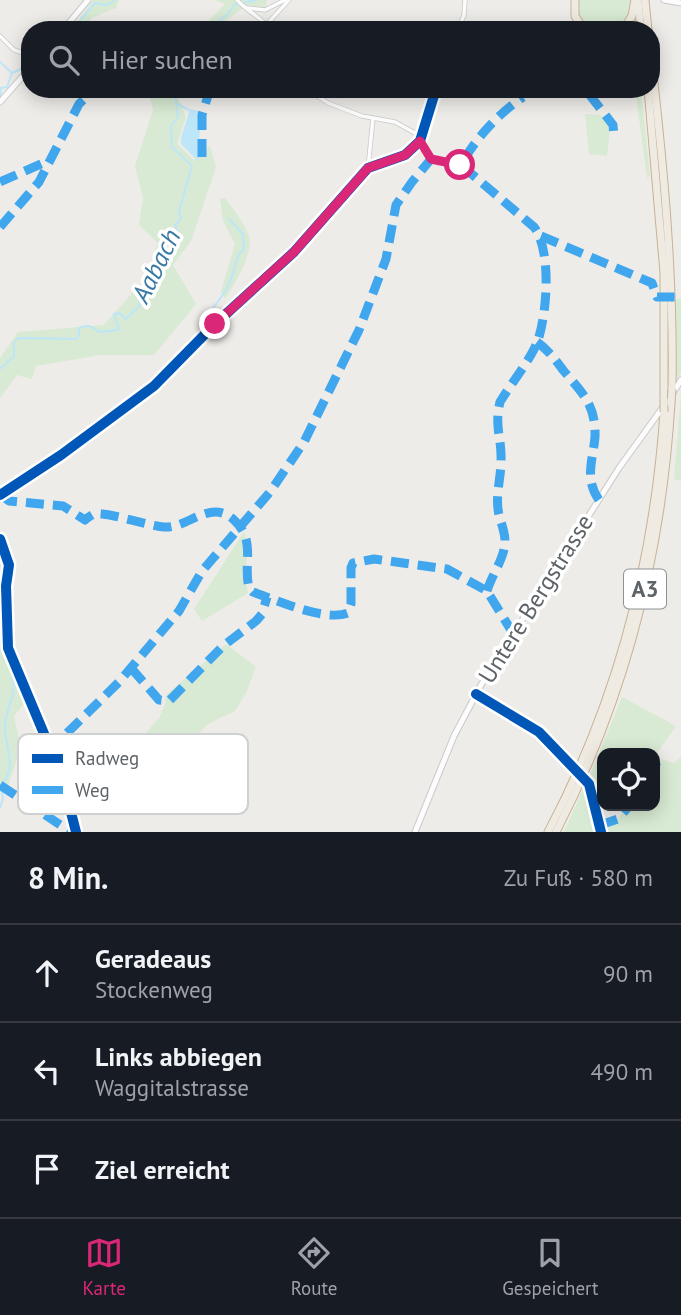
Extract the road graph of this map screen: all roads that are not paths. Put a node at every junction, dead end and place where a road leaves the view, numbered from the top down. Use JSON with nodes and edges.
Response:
{"nodes":[{"id":1,"x":88,"y":0,"type":"edge"},
{"id":2,"x":287,"y":0,"type":"edge"},
{"id":3,"x":465,"y":0,"type":"edge"},
{"id":4,"x":573,"y":0,"type":"edge"},
{"id":5,"x":636,"y":0,"type":"edge"},
{"id":6,"x":646,"y":0,"type":"edge"},
{"id":7,"x":664,"y":0,"type":"edge"},
{"id":8,"x":681,"y":1,"type":"edge"},
{"id":9,"x":241,"y":4,"type":"edge"},
{"id":10,"x":70,"y":21,"type":"edge"},
{"id":11,"x":264,"y":21,"type":"edge"},
{"id":12,"x":270,"y":21,"type":"edge"},
{"id":13,"x":462,"y":21,"type":"edge"},
{"id":14,"x":574,"y":21,"type":"edge"},
{"id":15,"x":579,"y":21,"type":"edge"},
{"id":16,"x":629,"y":21,"type":"edge"},
{"id":17,"x":640,"y":21,"type":"edge"},
{"id":18,"x":648,"y":21,"type":"edge"},
{"id":19,"x":0,"y":36,"type":"edge"},
{"id":20,"x":21,"y":52,"type":"edge"},
{"id":21,"x":21,"y":78,"type":"edge"},
{"id":22,"x":320,"y":98,"type":"edge"},
{"id":23,"x":433,"y":98,"type":"edge"},
{"id":24,"x":648,"y":98,"type":"edge"},
{"id":25,"x":655,"y":98,"type":"edge"},
{"id":26,"x":0,"y":102,"type":"edge"},
{"id":27,"x":373,"y":118,"type":"junction"},
{"id":28,"x":421,"y":139,"type":"junction"},
{"id":29,"x":460,"y":165,"type":"dead end"},
{"id":30,"x":368,"y":168,"type":"junction"},
{"id":31,"x":681,"y":380,"type":"edge"},
{"id":32,"x":668,"y":401,"type":"junction"},
{"id":33,"x":0,"y":495,"type":"edge"},
{"id":34,"x":0,"y":539,"type":"edge"},
{"id":35,"x":476,"y":694,"type":"junction"},
{"id":36,"x":44,"y":734,"type":"edge"},
{"id":37,"x":574,"y":768,"type":"dead end"},
{"id":38,"x":589,"y":784,"type":"dead end"},
{"id":39,"x":71,"y":814,"type":"edge"},
{"id":40,"x":76,"y":832,"type":"edge"},
{"id":41,"x":415,"y":832,"type":"edge"},
{"id":42,"x":548,"y":832,"type":"edge"},
{"id":43,"x":556,"y":832,"type":"edge"},
{"id":44,"x":601,"y":832,"type":"edge"}],
"edges":[{"from":1,"to":10,"type":"main road"},
{"from":2,"to":9,"type":"street"},
{"from":2,"to":12,"type":"street"},
{"from":3,"to":13,"type":"street"},
{"from":4,"to":14,"type":"highway"},
{"from":4,"to":15,"type":"highway"},
{"from":5,"to":16,"type":"highway"},
{"from":5,"to":17,"type":"highway"},
{"from":6,"to":18,"type":"highway"},
{"from":7,"to":8,"type":"main road"},
{"from":9,"to":11,"type":"street"},
{"from":19,"to":20,"type":"street"},
{"from":21,"to":26,"type":"main road"},
{"from":22,"to":27,"type":"street"},
{"from":23,"to":28,"type":"street"},
{"from":24,"to":32,"type":"highway","number":"A3"},
{"from":25,"to":32,"type":"highway","number":"A3","bridge":true},
{"from":27,"to":28,"type":"street"},
{"from":27,"to":30,"type":"street"},
{"from":28,"to":29,"type":"street"},
{"from":28,"to":30,"type":"street"},
{"from":30,"to":33,"type":"street"},
{"from":31,"to":35,"type":"main road","name":"Untere Bergstrasse"},
{"from":32,"to":42,"type":"highway","number":"A3","bridge":true},
{"from":32,"to":43,"type":"highway","number":"A3"},
{"from":34,"to":36,"type":"street"},
{"from":35,"to":37,"type":"street"},
{"from":35,"to":41,"type":"main road","name":"Untere Bergstrasse"},
{"from":38,"to":44,"type":"street"},
{"from":39,"to":40,"type":"street"}]}
